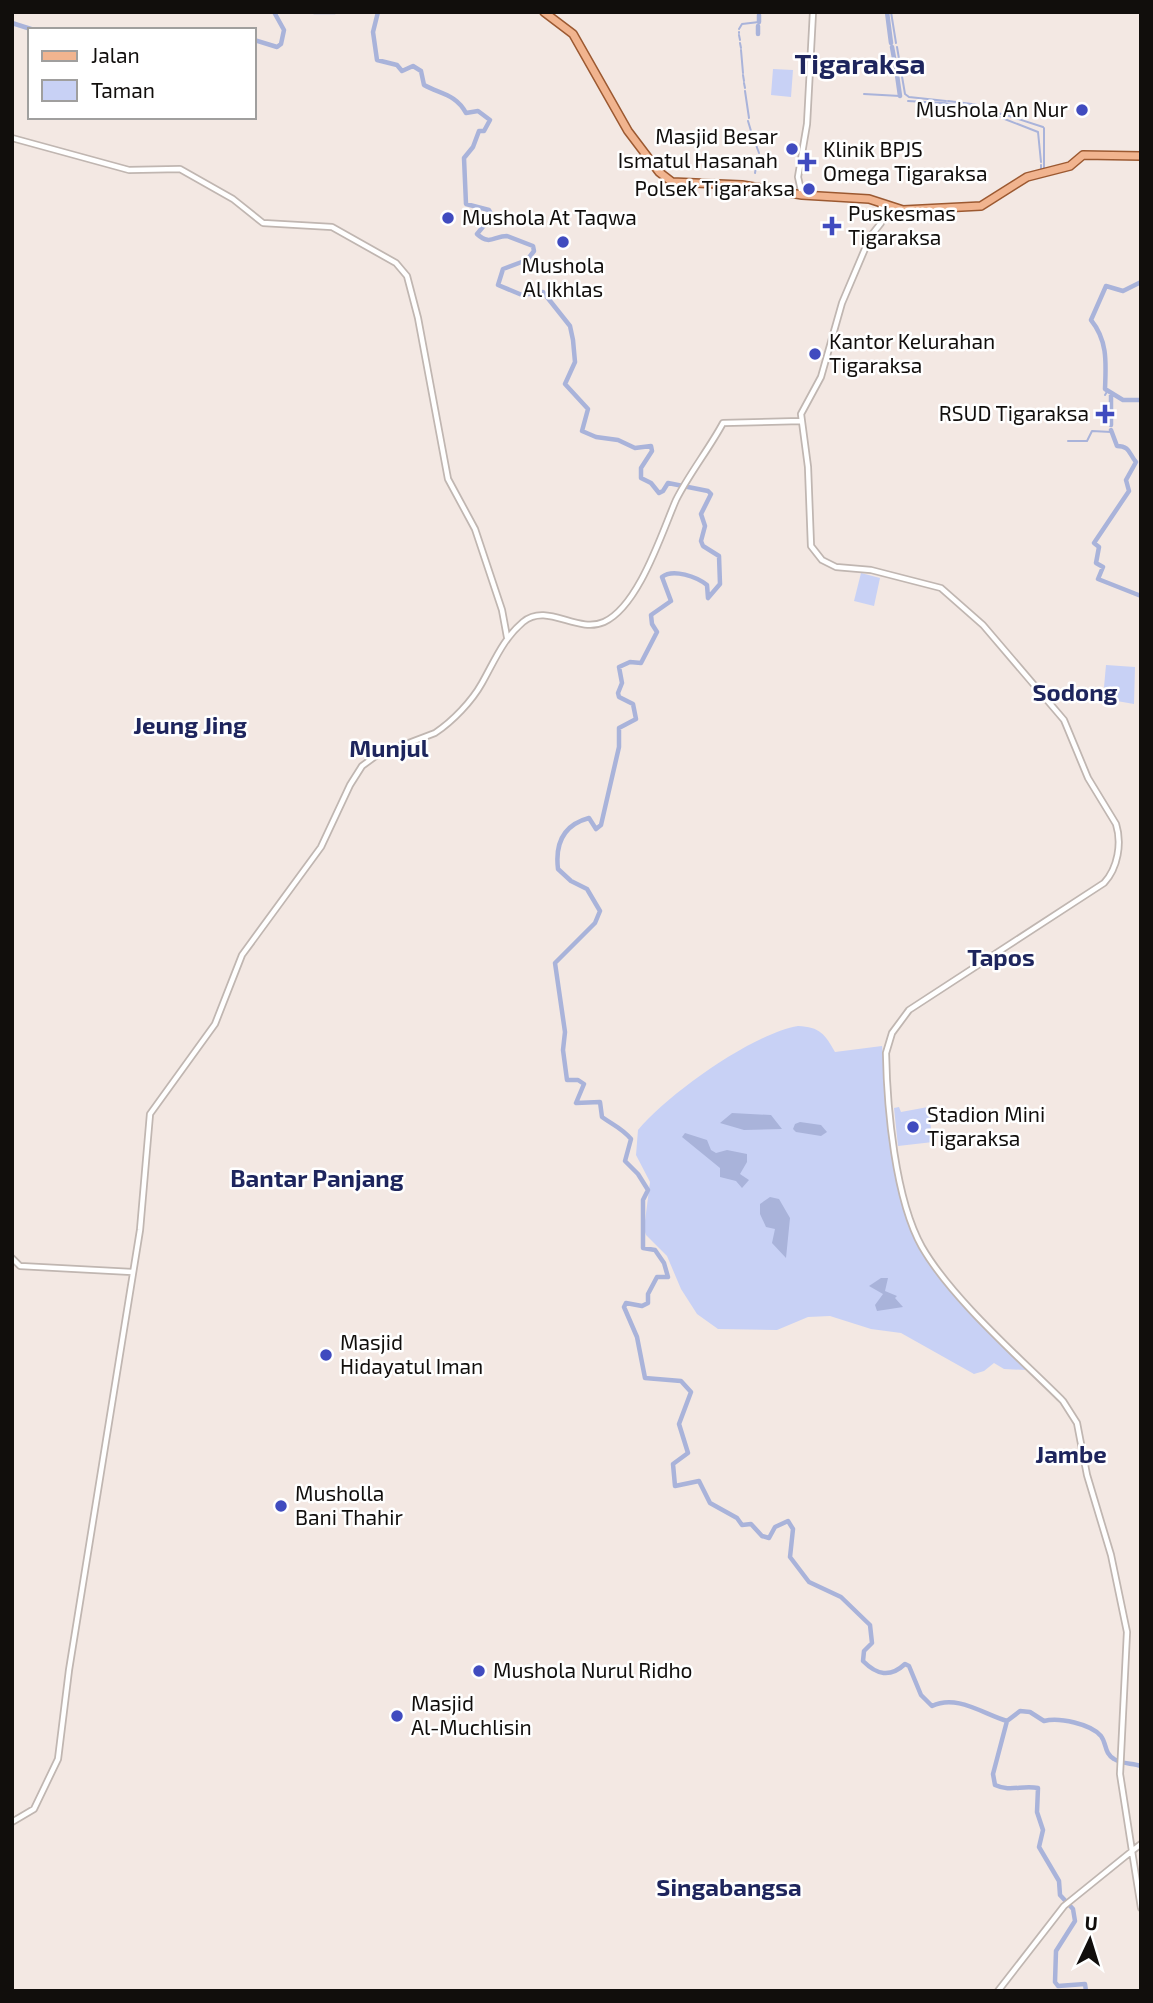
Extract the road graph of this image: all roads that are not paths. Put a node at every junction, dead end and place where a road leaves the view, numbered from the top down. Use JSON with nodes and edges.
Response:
{"nodes":[{"id":1,"x":544,"y":12,"type":"edge"},
{"id":2,"x":813,"y":12,"type":"edge"},
{"id":3,"x":12,"y":138,"type":"edge"},
{"id":4,"x":1141,"y":156,"type":"edge"},
{"id":5,"x":634,"y":163,"type":"dead end"},
{"id":6,"x":652,"y":164,"type":"junction"},
{"id":7,"x":802,"y":195,"type":"junction"},
{"id":8,"x":881,"y":203,"type":"junction"},
{"id":9,"x":801,"y":421,"type":"junction"},
{"id":10,"x":507,"y":637,"type":"junction"},
{"id":11,"x":12,"y":1258,"type":"edge"},
{"id":12,"x":132,"y":1272,"type":"junction"},
{"id":13,"x":12,"y":1822,"type":"edge"},
{"id":14,"x":1141,"y":1844,"type":"edge"},
{"id":15,"x":1132,"y":1851,"type":"junction"},
{"id":16,"x":1141,"y":1908,"type":"edge"},
{"id":17,"x":998,"y":1991,"type":"edge"}],
"edges":[{"from":1,"to":6,"type":"main road"},
{"from":2,"to":7,"type":"street"},
{"from":3,"to":10,"type":"street"},
{"from":4,"to":8,"type":"main road"},
{"from":5,"to":6,"type":"main road"},
{"from":6,"to":7,"type":"main road"},
{"from":7,"to":8,"type":"main road"},
{"from":8,"to":9,"type":"street"},
{"from":9,"to":10,"type":"street"},
{"from":9,"to":15,"type":"street"},
{"from":10,"to":12,"type":"street"},
{"from":11,"to":12,"type":"street"},
{"from":12,"to":13,"type":"street"},
{"from":14,"to":15,"type":"street"},
{"from":15,"to":16,"type":"street"},
{"from":15,"to":17,"type":"street"}]}
